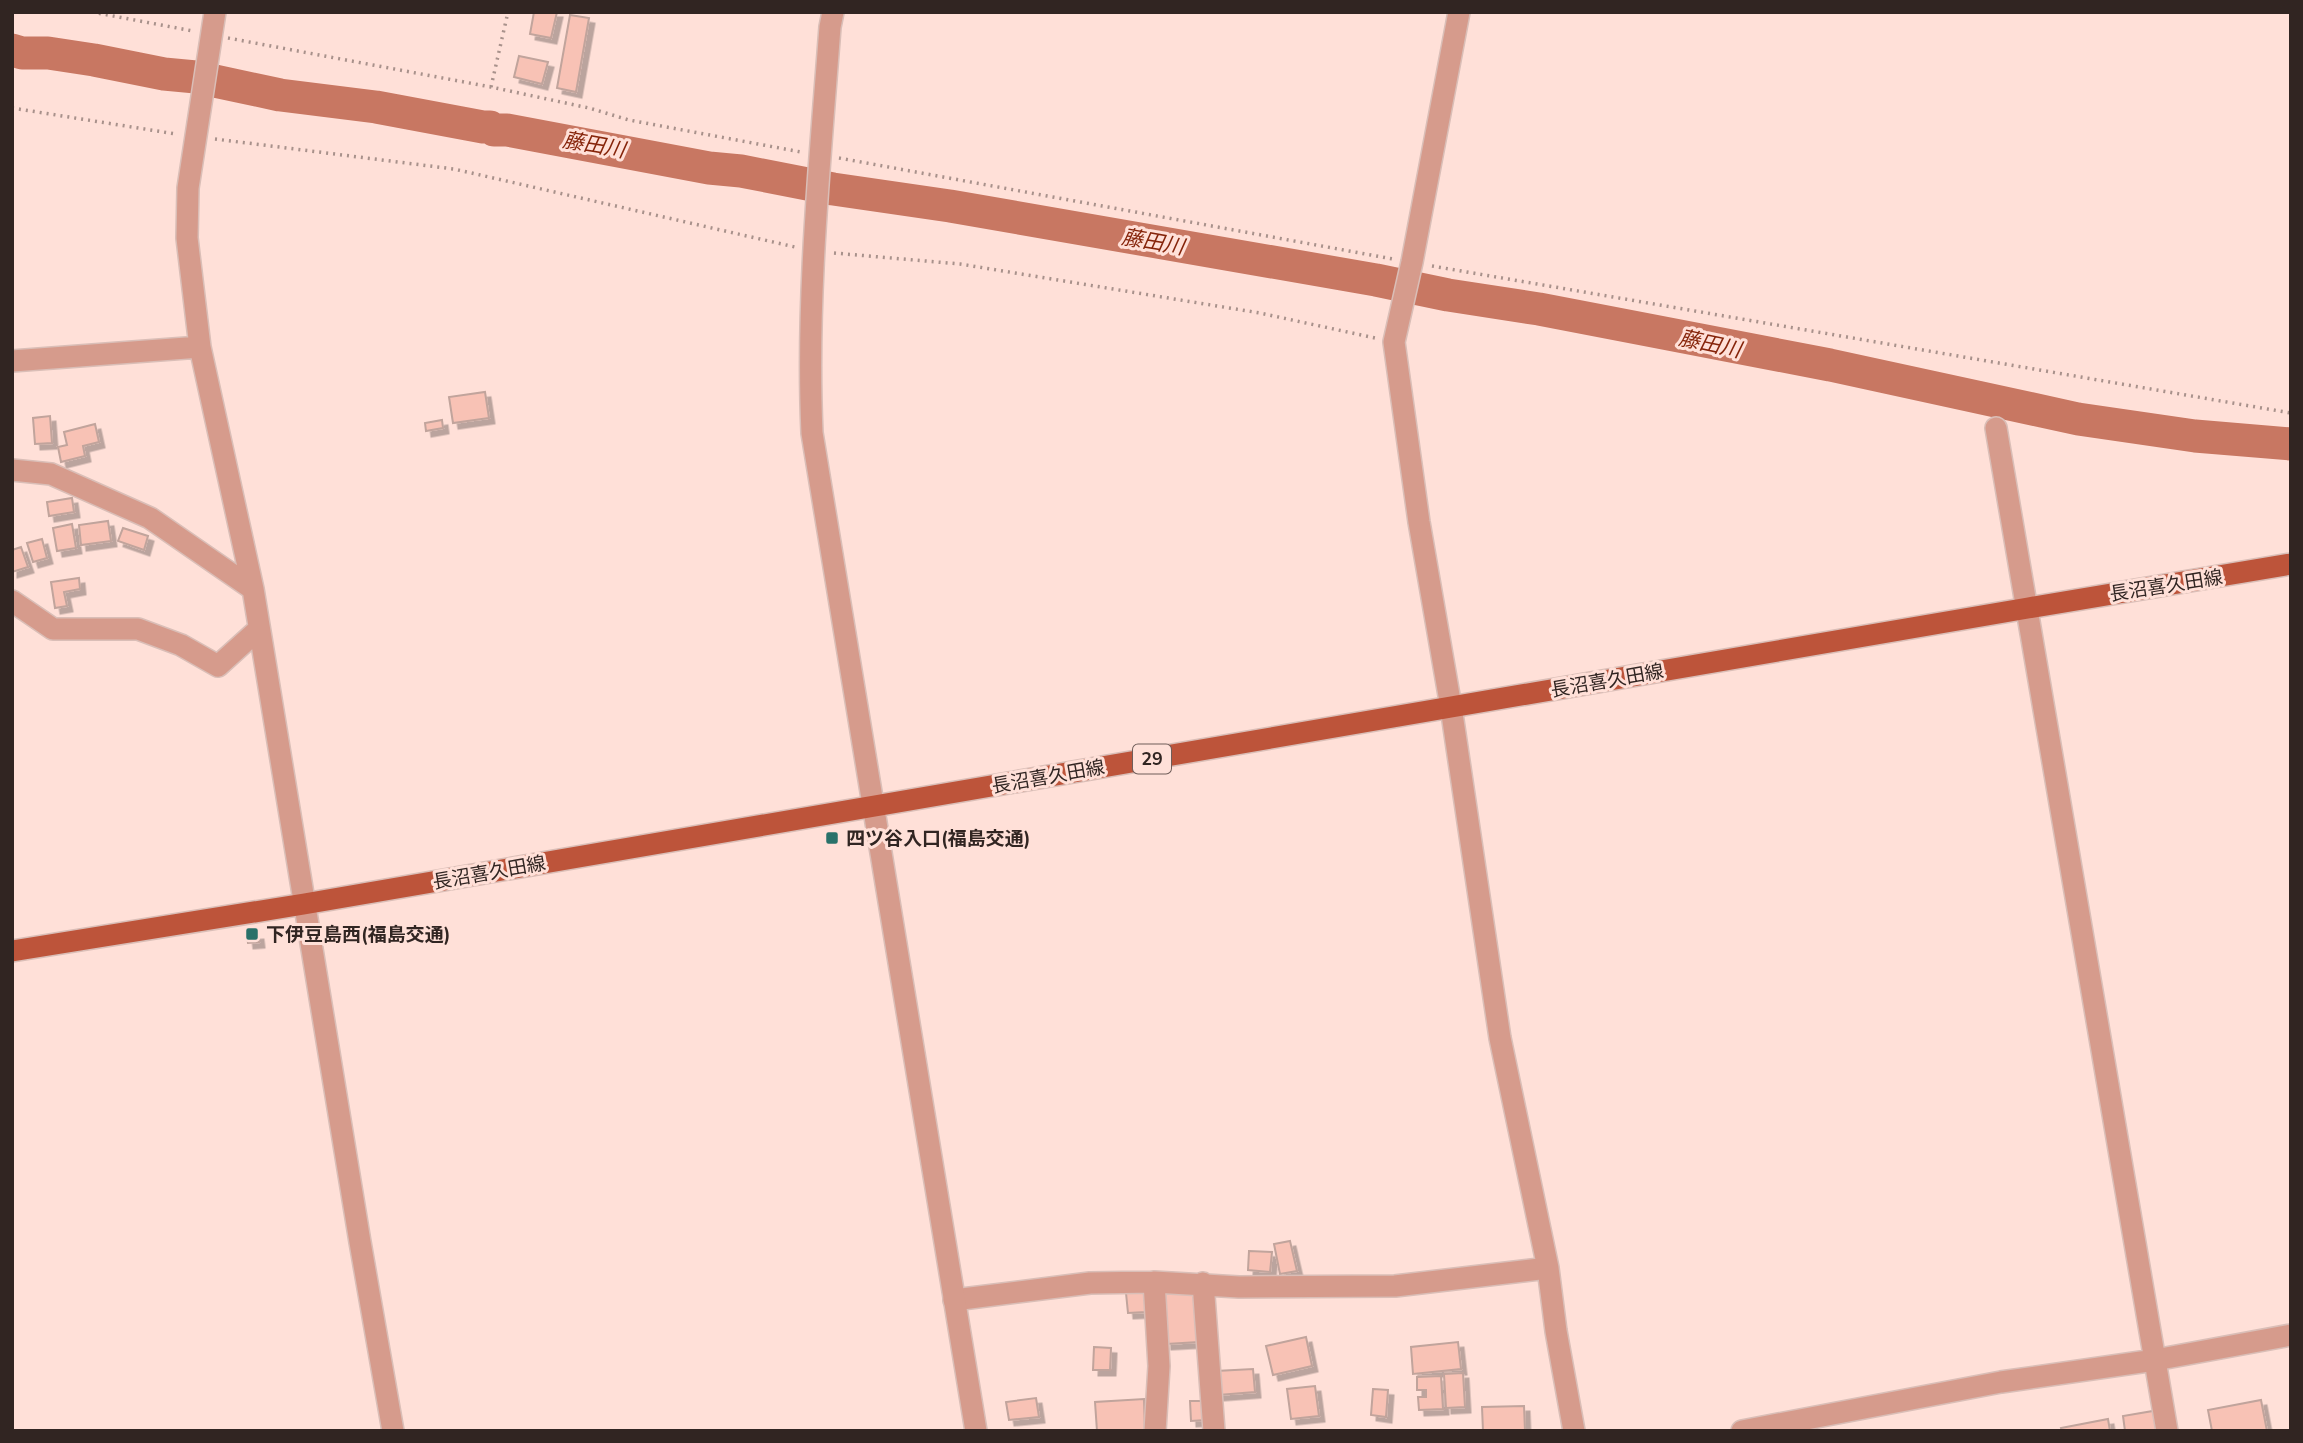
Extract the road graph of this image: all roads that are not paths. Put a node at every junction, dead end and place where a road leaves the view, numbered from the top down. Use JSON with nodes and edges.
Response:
{"nodes":[{"id":1,"x":215,"y":12,"type":"edge"},
{"id":2,"x":833,"y":12,"type":"edge"},
{"id":3,"x":1459,"y":12,"type":"edge"},
{"id":4,"x":200,"y":347,"type":"junction"},
{"id":5,"x":12,"y":361,"type":"edge"},
{"id":6,"x":1996,"y":428,"type":"dead end"},
{"id":7,"x":12,"y":470,"type":"edge"},
{"id":8,"x":2291,"y":564,"type":"edge"},
{"id":9,"x":253,"y":590,"type":"junction"},
{"id":10,"x":12,"y":601,"type":"edge"},
{"id":11,"x":2028,"y":607,"type":"junction"},
{"id":12,"x":259,"y":629,"type":"junction"},
{"id":13,"x":1451,"y":707,"type":"junction"},
{"id":14,"x":874,"y":806,"type":"junction"},
{"id":15,"x":303,"y":904,"type":"junction"},
{"id":16,"x":12,"y":951,"type":"edge"},
{"id":17,"x":1548,"y":1268,"type":"junction"},
{"id":18,"x":1154,"y":1282,"type":"junction"},
{"id":19,"x":1203,"y":1283,"type":"junction"},
{"id":20,"x":954,"y":1300,"type":"junction"},
{"id":21,"x":2291,"y":1335,"type":"edge"},
{"id":22,"x":2155,"y":1360,"type":"junction"},
{"id":23,"x":393,"y":1431,"type":"edge"},
{"id":24,"x":976,"y":1431,"type":"edge"},
{"id":25,"x":1155,"y":1431,"type":"edge"},
{"id":26,"x":1214,"y":1431,"type":"edge"},
{"id":27,"x":1574,"y":1431,"type":"edge"},
{"id":28,"x":1742,"y":1431,"type":"edge"},
{"id":29,"x":2167,"y":1431,"type":"edge"}],
"edges":[{"from":1,"to":4,"type":"street"},
{"from":2,"to":14,"type":"street"},
{"from":3,"to":13,"type":"street"},
{"from":4,"to":5,"type":"street"},
{"from":4,"to":9,"type":"street"},
{"from":6,"to":11,"type":"street"},
{"from":7,"to":9,"type":"street"},
{"from":8,"to":11,"type":"main road","name":"長沼喜久田線","number":"29"},
{"from":9,"to":12,"type":"street"},
{"from":10,"to":12,"type":"street"},
{"from":11,"to":13,"type":"main road","name":"長沼喜久田線","number":"29"},
{"from":11,"to":22,"type":"street"},
{"from":12,"to":15,"type":"street"},
{"from":13,"to":14,"type":"main road","name":"長沼喜久田線","number":"29"},
{"from":13,"to":17,"type":"street"},
{"from":14,"to":15,"type":"main road","name":"長沼喜久田線","number":"29"},
{"from":14,"to":20,"type":"street"},
{"from":15,"to":16,"type":"main road","name":"長沼喜久田線","number":"29"},
{"from":15,"to":23,"type":"street"},
{"from":17,"to":19,"type":"street"},
{"from":17,"to":27,"type":"street"},
{"from":18,"to":19,"type":"street"},
{"from":18,"to":20,"type":"street"},
{"from":18,"to":25,"type":"street"},
{"from":19,"to":26,"type":"street"},
{"from":20,"to":24,"type":"street"},
{"from":21,"to":22,"type":"street"},
{"from":22,"to":28,"type":"street"},
{"from":22,"to":29,"type":"street"}]}
